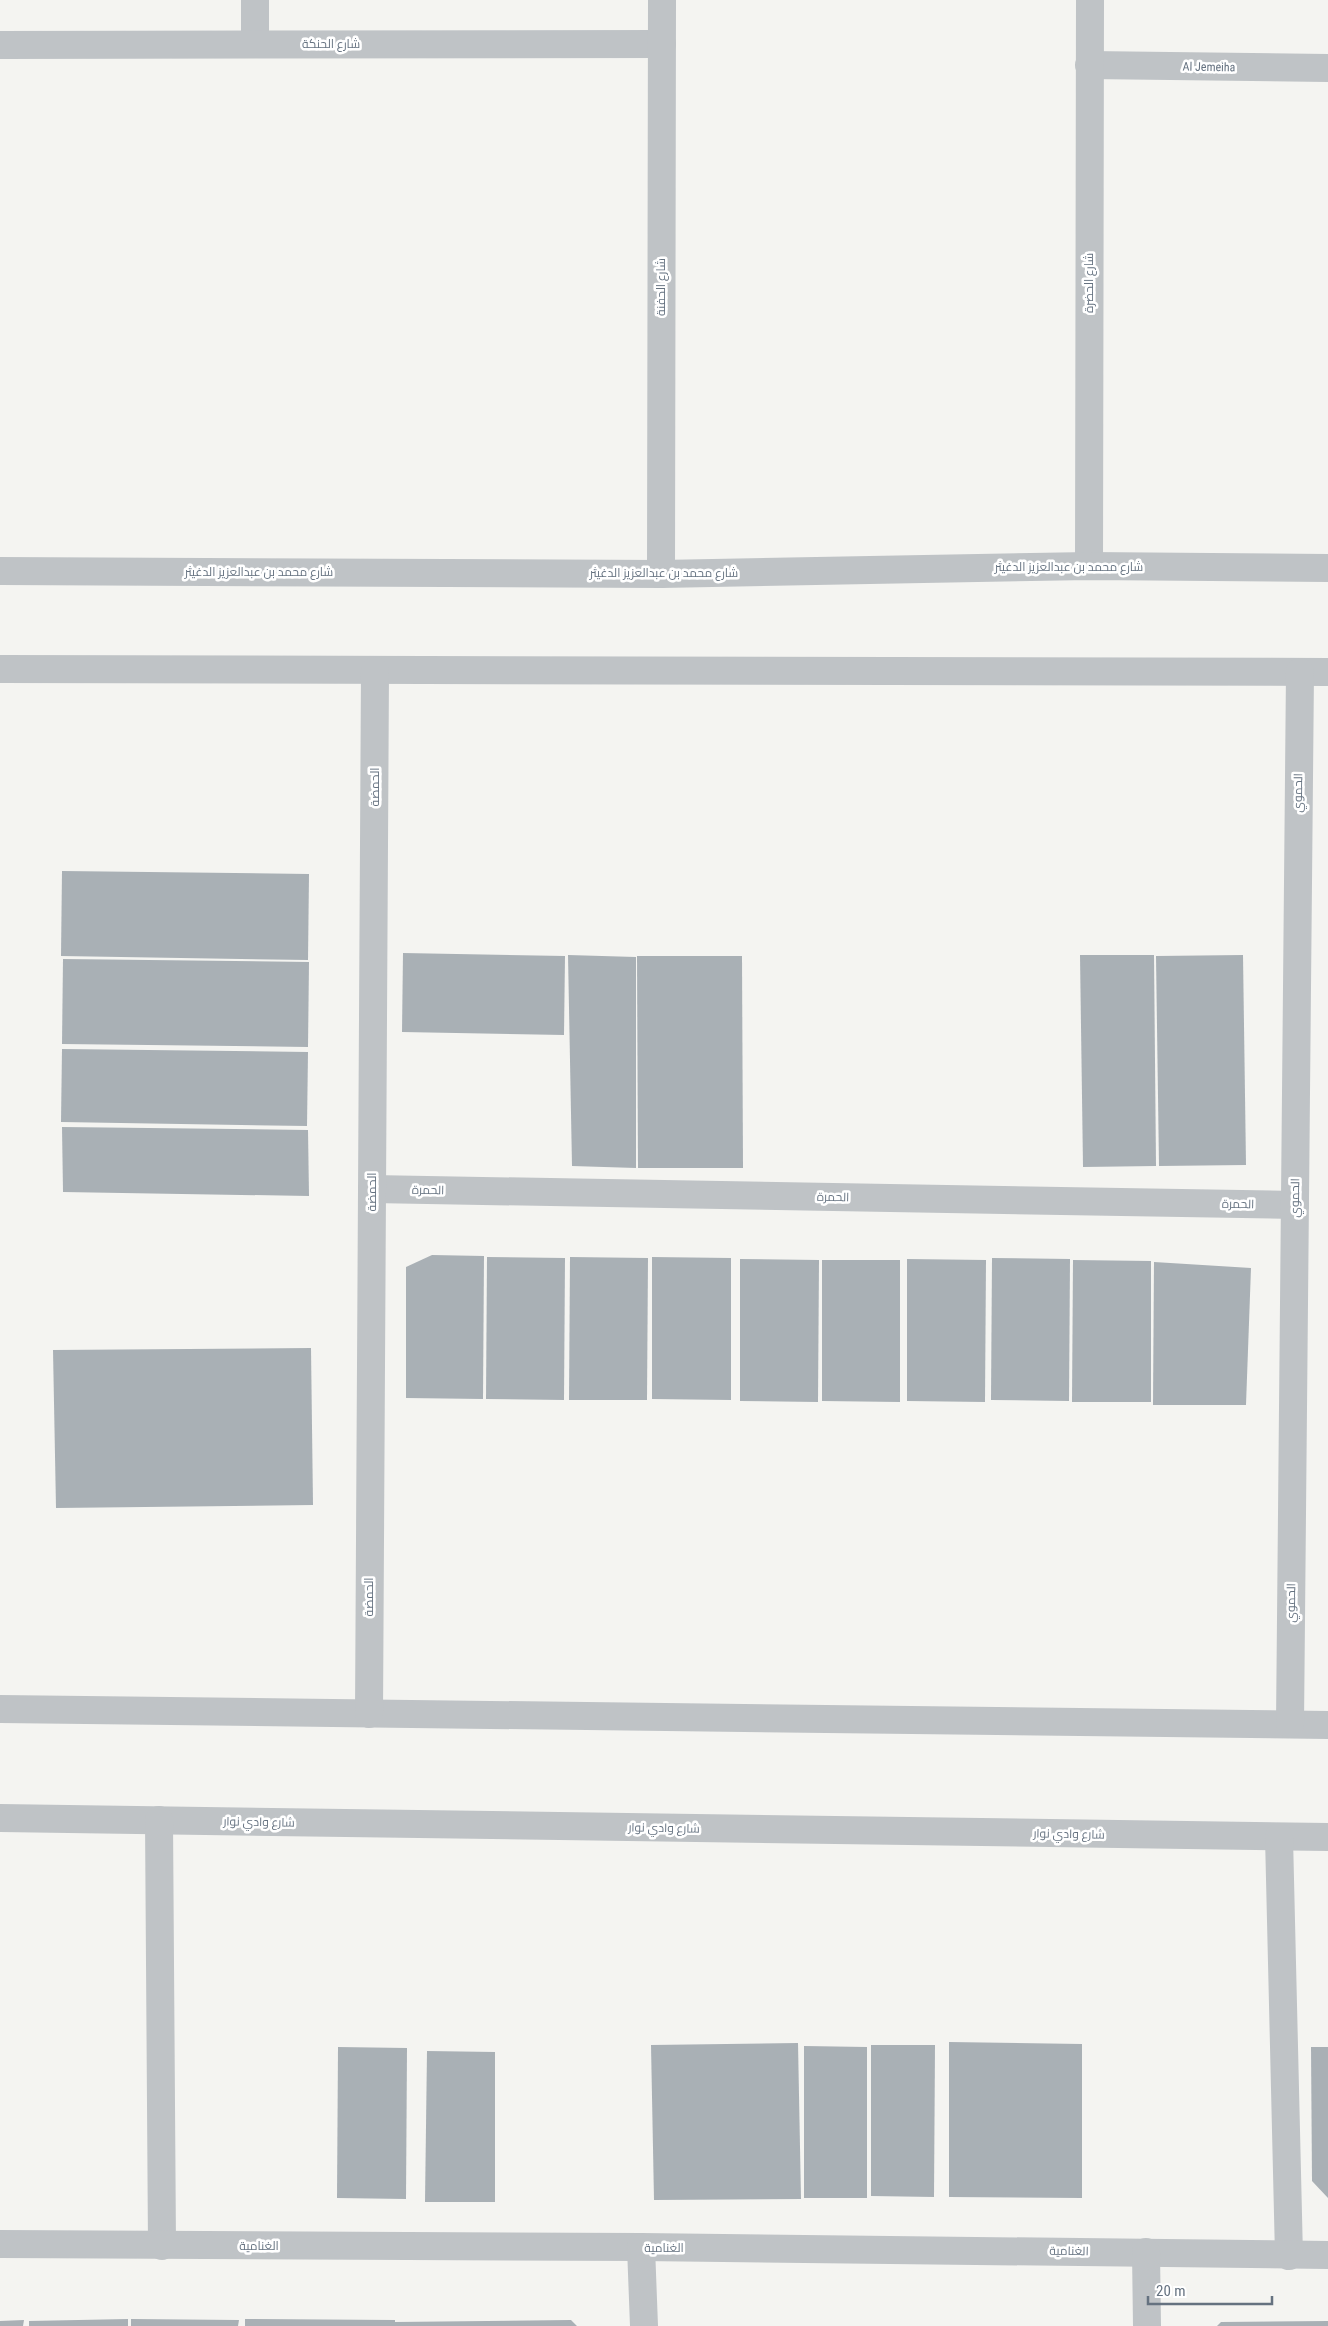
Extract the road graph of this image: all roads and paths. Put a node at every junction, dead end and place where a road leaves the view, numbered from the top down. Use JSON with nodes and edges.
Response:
{"nodes":[{"id":1,"x":255,"y":0,"type":"edge"},
{"id":2,"x":662,"y":0,"type":"edge"},
{"id":3,"x":1090,"y":0,"type":"edge"},
{"id":4,"x":255,"y":44,"type":"junction"},
{"id":5,"x":662,"y":44,"type":"junction"},
{"id":6,"x":0,"y":45,"type":"edge"},
{"id":7,"x":1090,"y":65,"type":"junction"},
{"id":8,"x":1328,"y":68,"type":"edge"},
{"id":9,"x":1089,"y":566,"type":"junction"},
{"id":10,"x":1328,"y":568,"type":"edge"},
{"id":11,"x":0,"y":571,"type":"edge"},
{"id":12,"x":661,"y":574,"type":"junction"},
{"id":13,"x":0,"y":669,"type":"edge"},
{"id":14,"x":375,"y":671,"type":"junction"},
{"id":15,"x":1300,"y":672,"type":"junction"},
{"id":16,"x":1328,"y":672,"type":"edge"},
{"id":17,"x":372,"y":1189,"type":"junction"},
{"id":18,"x":1295,"y":1205,"type":"junction"},
{"id":19,"x":0,"y":1709,"type":"edge"},
{"id":20,"x":369,"y":1714,"type":"junction"},
{"id":21,"x":1290,"y":1724,"type":"junction"},
{"id":22,"x":1328,"y":1725,"type":"edge"},
{"id":23,"x":0,"y":1818,"type":"edge"},
{"id":24,"x":159,"y":1820,"type":"junction"},
{"id":25,"x":1279,"y":1837,"type":"junction"},
{"id":26,"x":1328,"y":1837,"type":"edge"},
{"id":27,"x":0,"y":2244,"type":"edge"},
{"id":28,"x":162,"y":2246,"type":"junction"},
{"id":29,"x":641,"y":2247,"type":"junction"},
{"id":30,"x":1146,"y":2252,"type":"junction"},
{"id":31,"x":1290,"y":2256,"type":"junction"},
{"id":32,"x":1328,"y":2256,"type":"edge"},
{"id":33,"x":644,"y":2326,"type":"edge"},
{"id":34,"x":1147,"y":2326,"type":"edge"}],
"edges":[{"from":1,"to":4,"type":"street"},
{"from":2,"to":5,"type":"street","name":"شارع الحفنة"},
{"from":3,"to":7,"type":"street","name":"شارع الحضرة"},
{"from":4,"to":5,"type":"street","name":"شارع الحنكة"},
{"from":4,"to":6,"type":"street","name":"شارع الحنكة"},
{"from":5,"to":12,"type":"street","name":"شارع الحفنة"},
{"from":7,"to":8,"type":"street","name":"Al Jemeiha"},
{"from":7,"to":9,"type":"street","name":"شارع الحضرة"},
{"from":9,"to":10,"type":"street","name":"شارع محمد بن عبدالعزيز الدغيثر"},
{"from":9,"to":12,"type":"street","name":"شارع محمد بن عبدالعزيز الدغيثر"},
{"from":11,"to":12,"type":"street","name":"شارع محمد بن عبدالعزيز الدغيثر"},
{"from":13,"to":14,"type":"street"},
{"from":14,"to":15,"type":"street"},
{"from":14,"to":17,"type":"street","name":"الحمضة"},
{"from":15,"to":16,"type":"street"},
{"from":15,"to":18,"type":"street","name":"الحموي"},
{"from":17,"to":18,"type":"street","name":"الحمرة"},
{"from":17,"to":20,"type":"street","name":"الحمضة"},
{"from":18,"to":21,"type":"street","name":"الحموي"},
{"from":19,"to":20,"type":"street"},
{"from":20,"to":21,"type":"street"},
{"from":21,"to":22,"type":"street"},
{"from":23,"to":24,"type":"street","name":"شارع وادي نوار"},
{"from":24,"to":25,"type":"street","name":"شارع وادي نوار"},
{"from":24,"to":28,"type":"street"},
{"from":25,"to":26,"type":"street","name":"شارع وادي نوار"},
{"from":25,"to":31,"type":"street"},
{"from":27,"to":28,"type":"street","name":"الغنامية"},
{"from":28,"to":29,"type":"street","name":"الغنامية"},
{"from":29,"to":30,"type":"street","name":"الغنامية"},
{"from":29,"to":33,"type":"street"},
{"from":30,"to":31,"type":"street","name":"الغنامية"},
{"from":30,"to":34,"type":"street"},
{"from":31,"to":32,"type":"street","name":"الغنامية"}]}
